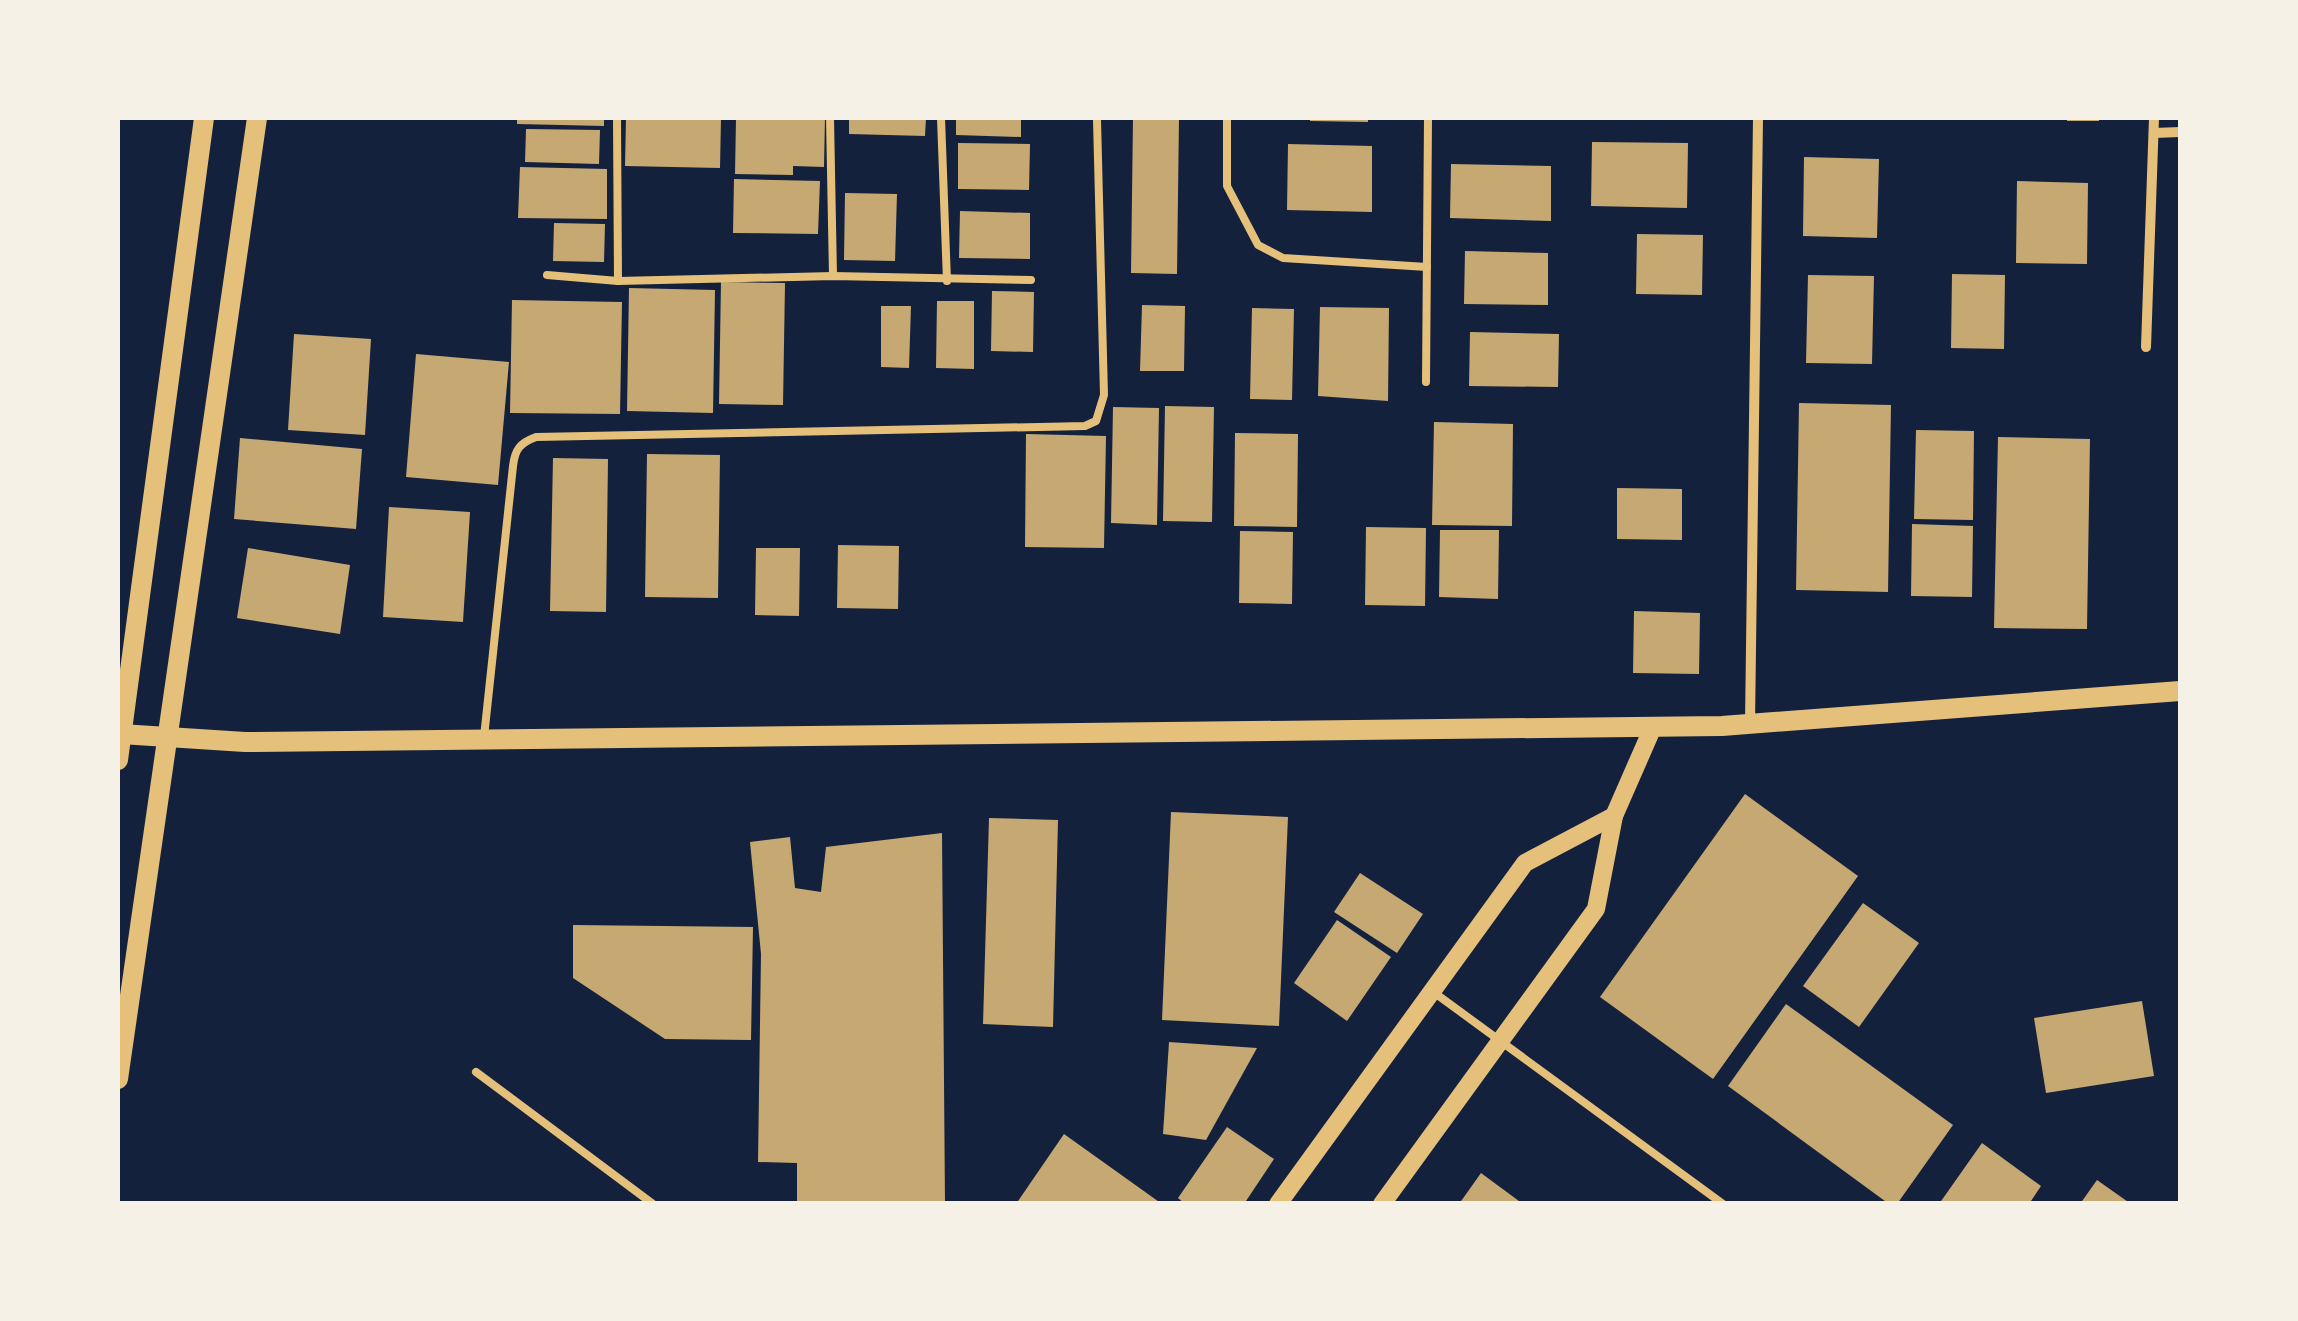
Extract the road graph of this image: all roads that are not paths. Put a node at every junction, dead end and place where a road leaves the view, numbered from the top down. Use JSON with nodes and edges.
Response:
{"nodes":[{"id":1,"x":204,"y":118,"type":"edge"},
{"id":2,"x":258,"y":118,"type":"edge"},
{"id":3,"x":617,"y":118,"type":"edge"},
{"id":4,"x":830,"y":118,"type":"edge"},
{"id":5,"x":941,"y":118,"type":"edge"},
{"id":6,"x":1227,"y":118,"type":"edge"},
{"id":7,"x":1428,"y":118,"type":"edge"},
{"id":8,"x":1758,"y":118,"type":"edge"},
{"id":9,"x":2154,"y":118,"type":"edge"},
{"id":10,"x":1097,"y":120,"type":"dead end"},
{"id":11,"x":2180,"y":132,"type":"edge"},
{"id":12,"x":2154,"y":133,"type":"junction"},
{"id":13,"x":1427,"y":267,"type":"junction"},
{"id":14,"x":548,"y":276,"type":"dead end"},
{"id":15,"x":833,"y":276,"type":"junction"},
{"id":16,"x":948,"y":280,"type":"junction"},
{"id":17,"x":1031,"y":280,"type":"dead end"},
{"id":18,"x":618,"y":281,"type":"junction"},
{"id":19,"x":2146,"y":347,"type":"dead end"},
{"id":20,"x":1426,"y":382,"type":"dead end"},
{"id":21,"x":2180,"y":691,"type":"edge"},
{"id":22,"x":1750,"y":724,"type":"junction"},
{"id":23,"x":1653,"y":726,"type":"junction"},
{"id":24,"x":119,"y":734,"type":"edge"},
{"id":25,"x":166,"y":736,"type":"junction"},
{"id":26,"x":484,"y":737,"type":"junction"},
{"id":27,"x":118,"y":760,"type":"edge"},
{"id":28,"x":1614,"y":816,"type":"junction"},
{"id":29,"x":1432,"y":991,"type":"junction"},
{"id":30,"x":1499,"y":1042,"type":"junction"},
{"id":31,"x":476,"y":1072,"type":"dead end"},
{"id":32,"x":118,"y":1080,"type":"edge"},
{"id":33,"x":652,"y":1204,"type":"edge"},
{"id":34,"x":1278,"y":1204,"type":"edge"},
{"id":35,"x":1382,"y":1204,"type":"edge"},
{"id":36,"x":1723,"y":1204,"type":"edge"}],
"edges":[{"from":1,"to":24,"type":"main road"},
{"from":2,"to":25,"type":"main road"},
{"from":3,"to":18,"type":"lane"},
{"from":4,"to":15,"type":"lane"},
{"from":5,"to":16,"type":"lane"},
{"from":6,"to":13,"type":"lane"},
{"from":7,"to":13,"type":"lane"},
{"from":8,"to":22,"type":"street"},
{"from":9,"to":12,"type":"street"},
{"from":10,"to":26,"type":"lane"},
{"from":11,"to":12,"type":"street"},
{"from":12,"to":19,"type":"street"},
{"from":13,"to":20,"type":"lane"},
{"from":14,"to":18,"type":"lane"},
{"from":15,"to":16,"type":"lane"},
{"from":15,"to":18,"type":"lane"},
{"from":16,"to":17,"type":"lane"},
{"from":21,"to":22,"type":"main road"},
{"from":22,"to":23,"type":"main road"},
{"from":23,"to":26,"type":"main road"},
{"from":23,"to":28,"type":"street"},
{"from":24,"to":25,"type":"main road"},
{"from":24,"to":27,"type":"main road"},
{"from":25,"to":26,"type":"main road"},
{"from":25,"to":32,"type":"main road"},
{"from":28,"to":29,"type":"street"},
{"from":28,"to":30,"type":"street"},
{"from":29,"to":30,"type":"lane"},
{"from":29,"to":34,"type":"street"},
{"from":30,"to":35,"type":"street"},
{"from":30,"to":36,"type":"lane"},
{"from":31,"to":33,"type":"lane"}]}
